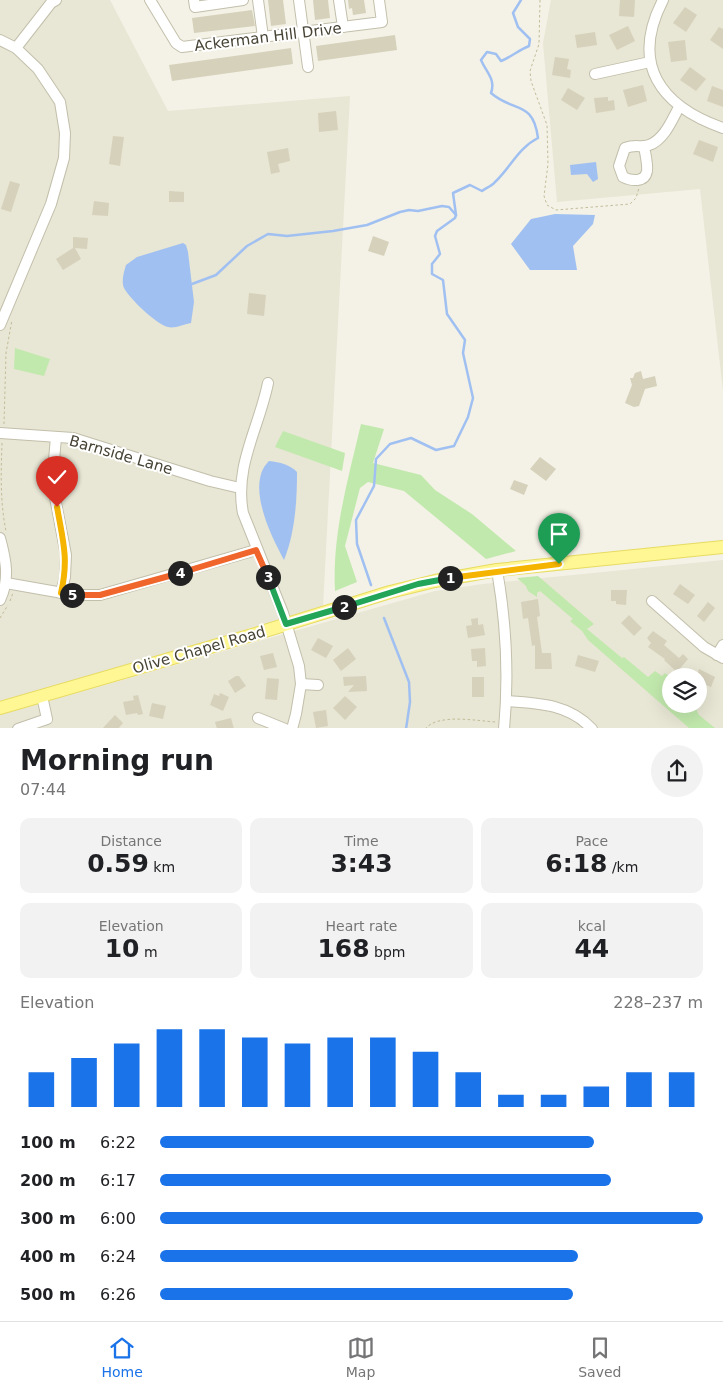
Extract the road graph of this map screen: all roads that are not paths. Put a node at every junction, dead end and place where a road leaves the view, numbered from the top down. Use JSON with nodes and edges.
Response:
{"nodes":[{"id":1,"x":56,"y":0,"type":"edge"},
{"id":2,"x":150,"y":0,"type":"edge"},
{"id":3,"x":194,"y":0,"type":"edge"},
{"id":4,"x":243,"y":0,"type":"edge"},
{"id":5,"x":258,"y":0,"type":"edge"},
{"id":6,"x":299,"y":0,"type":"edge"},
{"id":7,"x":339,"y":0,"type":"edge"},
{"id":8,"x":379,"y":0,"type":"edge"},
{"id":9,"x":663,"y":0,"type":"edge"},
{"id":10,"x":343,"y":27,"type":"junction"},
{"id":11,"x":304,"y":32,"type":"junction"},
{"id":12,"x":263,"y":37,"type":"junction"},
{"id":13,"x":0,"y":40,"type":"edge"},
{"id":14,"x":16,"y":48,"type":"junction"},
{"id":15,"x":650,"y":62,"type":"junction"},
{"id":16,"x":308,"y":67,"type":"dead end"},
{"id":17,"x":595,"y":74,"type":"dead end"},
{"id":18,"x":680,"y":107,"type":"junction"},
{"id":19,"x":723,"y":128,"type":"edge"},
{"id":20,"x":644,"y":146,"type":"junction"},
{"id":21,"x":0,"y":325,"type":"edge"},
{"id":22,"x":268,"y":383,"type":"dead end"},
{"id":23,"x":2,"y":433,"type":"edge"},
{"id":24,"x":56,"y":437,"type":"junction"},
{"id":25,"x":240,"y":488,"type":"junction"},
{"id":26,"x":4,"y":537,"type":"edge"},
{"id":27,"x":723,"y":547,"type":"edge"},
{"id":28,"x":256,"y":550,"type":"junction"},
{"id":29,"x":497,"y":570,"type":"junction"},
{"id":30,"x":6,"y":583,"type":"junction"},
{"id":31,"x":61,"y":593,"type":"junction"},
{"id":32,"x":0,"y":600,"type":"edge"},
{"id":33,"x":652,"y":601,"type":"dead end"},
{"id":34,"x":286,"y":624,"type":"junction"},
{"id":35,"x":723,"y":645,"type":"edge"},
{"id":36,"x":720,"y":657,"type":"edge"},
{"id":37,"x":301,"y":684,"type":"junction"},
{"id":38,"x":318,"y":685,"type":"dead end"},
{"id":39,"x":42,"y":696,"type":"junction"},
{"id":40,"x":506,"y":701,"type":"junction"},
{"id":41,"x":0,"y":708,"type":"edge"},
{"id":42,"x":258,"y":718,"type":"dead end"},
{"id":43,"x":502,"y":725,"type":"edge"},
{"id":44,"x":18,"y":728,"type":"edge"},
{"id":45,"x":285,"y":728,"type":"edge"},
{"id":46,"x":292,"y":728,"type":"edge"},
{"id":47,"x":592,"y":728,"type":"edge"}],
"edges":[{"from":1,"to":14,"type":"street"},
{"from":2,"to":12,"type":"street","name":"Ackerman Hill Drive"},
{"from":3,"to":4,"type":"street"},
{"from":5,"to":12,"type":"street"},
{"from":6,"to":11,"type":"street"},
{"from":7,"to":10,"type":"street"},
{"from":8,"to":10,"type":"street","name":"Ackerman Hill Drive"},
{"from":9,"to":15,"type":"street"},
{"from":10,"to":11,"type":"street","name":"Ackerman Hill Drive"},
{"from":11,"to":12,"type":"street","name":"Ackerman Hill Drive"},
{"from":11,"to":16,"type":"street"},
{"from":13,"to":14,"type":"street"},
{"from":14,"to":21,"type":"street"},
{"from":15,"to":17,"type":"street"},
{"from":15,"to":18,"type":"street"},
{"from":18,"to":19,"type":"street"},
{"from":18,"to":20,"type":"street"},
{"from":20,"to":20,"type":"street"},
{"from":22,"to":25,"type":"street"},
{"from":23,"to":24,"type":"street","name":"Barnside Lane"},
{"from":24,"to":25,"type":"street","name":"Barnside Lane"},
{"from":24,"to":31,"type":"street"},
{"from":25,"to":28,"type":"street"},
{"from":26,"to":30,"type":"street"},
{"from":27,"to":29,"type":"main road","name":"Olive Chapel Road"},
{"from":28,"to":31,"type":"street"},
{"from":28,"to":34,"type":"street"},
{"from":29,"to":34,"type":"main road","name":"Olive Chapel Road"},
{"from":29,"to":40,"type":"street"},
{"from":30,"to":31,"type":"street"},
{"from":30,"to":32,"type":"street"},
{"from":33,"to":36,"type":"street"},
{"from":34,"to":37,"type":"street"},
{"from":34,"to":39,"type":"main road","name":"Olive Chapel Road"},
{"from":35,"to":36,"type":"street"},
{"from":37,"to":38,"type":"street"},
{"from":37,"to":46,"type":"street"},
{"from":39,"to":41,"type":"main road","name":"Olive Chapel Road"},
{"from":39,"to":44,"type":"street"},
{"from":40,"to":43,"type":"street"},
{"from":40,"to":47,"type":"street"},
{"from":42,"to":45,"type":"street"}]}
